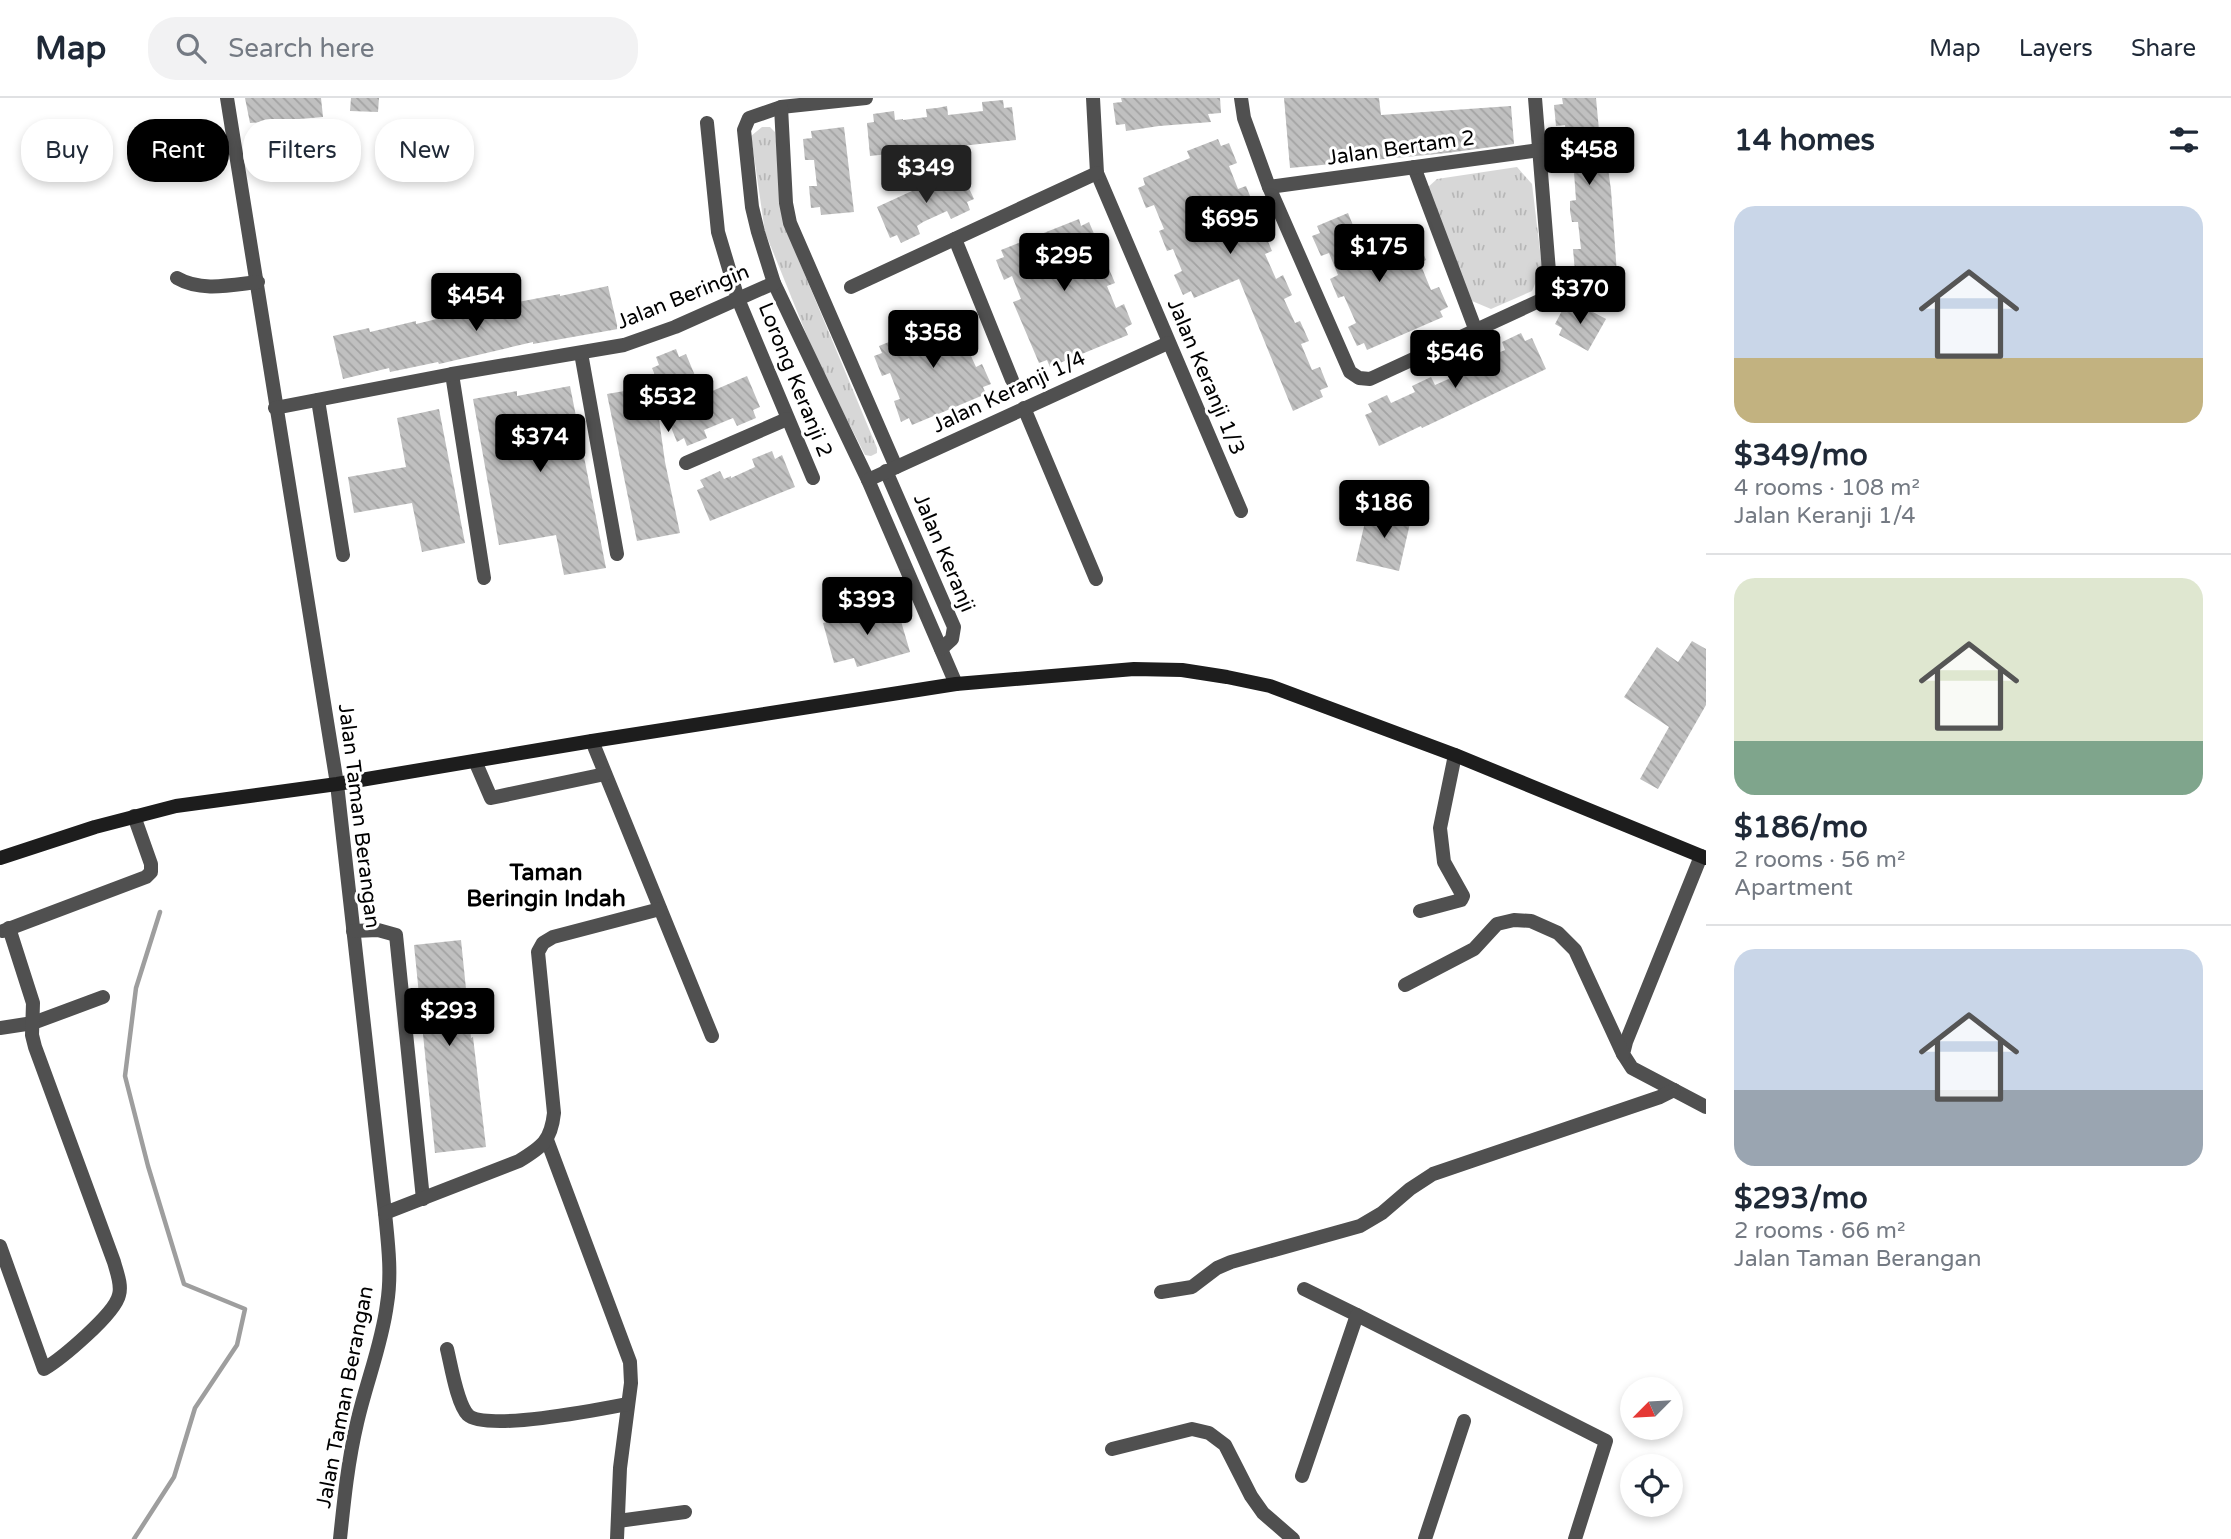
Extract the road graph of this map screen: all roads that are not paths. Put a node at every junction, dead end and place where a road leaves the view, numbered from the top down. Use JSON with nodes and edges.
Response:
{"nodes":[{"id":1,"x":227,"y":98,"type":"edge"},
{"id":2,"x":866,"y":98,"type":"edge"},
{"id":3,"x":1093,"y":98,"type":"edge"},
{"id":4,"x":1241,"y":98,"type":"edge"},
{"id":5,"x":1535,"y":98,"type":"edge"},
{"id":6,"x":781,"y":107,"type":"junction"},
{"id":7,"x":707,"y":123,"type":"dead end"},
{"id":8,"x":1540,"y":150,"type":"junction"},
{"id":9,"x":1415,"y":167,"type":"junction"},
{"id":10,"x":1097,"y":173,"type":"junction"},
{"id":11,"x":1269,"y":187,"type":"junction"},
{"id":12,"x":955,"y":239,"type":"junction"},
{"id":13,"x":177,"y":278,"type":"dead end"},
{"id":14,"x":258,"y":282,"type":"junction"},
{"id":15,"x":774,"y":283,"type":"junction"},
{"id":16,"x":851,"y":287,"type":"dead end"},
{"id":17,"x":738,"y":299,"type":"junction"},
{"id":18,"x":1476,"y":331,"type":"junction"},
{"id":19,"x":1168,"y":343,"type":"junction"},
{"id":20,"x":581,"y":352,"type":"junction"},
{"id":21,"x":452,"y":374,"type":"junction"},
{"id":22,"x":1012,"y":380,"type":"dead end"},
{"id":23,"x":318,"y":400,"type":"junction"},
{"id":24,"x":275,"y":408,"type":"junction"},
{"id":25,"x":1024,"y":408,"type":"junction"},
{"id":26,"x":787,"y":419,"type":"junction"},
{"id":27,"x":686,"y":463,"type":"dead end"},
{"id":28,"x":891,"y":469,"type":"junction"},
{"id":29,"x":813,"y":478,"type":"dead end"},
{"id":30,"x":868,"y":480,"type":"junction"},
{"id":31,"x":1241,"y":511,"type":"dead end"},
{"id":32,"x":617,"y":554,"type":"dead end"},
{"id":33,"x":343,"y":555,"type":"dead end"},
{"id":34,"x":484,"y":578,"type":"dead end"},
{"id":35,"x":1096,"y":579,"type":"dead end"},
{"id":36,"x":941,"y":649,"type":"junction"},
{"id":37,"x":956,"y":684,"type":"junction"},
{"id":38,"x":592,"y":741,"type":"junction"},
{"id":39,"x":1455,"y":755,"type":"junction"},
{"id":40,"x":475,"y":761,"type":"junction"},
{"id":41,"x":606,"y":774,"type":"junction"},
{"id":42,"x":337,"y":784,"type":"junction"},
{"id":43,"x":134,"y":816,"type":"junction"},
{"id":44,"x":1704,"y":857,"type":"edge"},
{"id":45,"x":0,"y":858,"type":"edge"},
{"id":46,"x":660,"y":909,"type":"junction"},
{"id":47,"x":1420,"y":911,"type":"dead end"},
{"id":48,"x":4,"y":930,"type":"edge"},
{"id":49,"x":353,"y":931,"type":"junction"},
{"id":50,"x":1405,"y":985,"type":"dead end"},
{"id":51,"x":103,"y":997,"type":"dead end"},
{"id":52,"x":33,"y":1023,"type":"junction"},
{"id":53,"x":0,"y":1028,"type":"edge"},
{"id":54,"x":712,"y":1036,"type":"dead end"},
{"id":55,"x":1623,"y":1054,"type":"junction"},
{"id":56,"x":1674,"y":1090,"type":"junction"},
{"id":57,"x":1706,"y":1107,"type":"edge"},
{"id":58,"x":547,"y":1140,"type":"junction"},
{"id":59,"x":423,"y":1199,"type":"junction"},
{"id":60,"x":386,"y":1213,"type":"junction"},
{"id":61,"x":0,"y":1246,"type":"edge"},
{"id":62,"x":1304,"y":1289,"type":"dead end"},
{"id":63,"x":1161,"y":1292,"type":"dead end"},
{"id":64,"x":1357,"y":1315,"type":"junction"},
{"id":65,"x":447,"y":1349,"type":"dead end"},
{"id":66,"x":628,"y":1404,"type":"junction"},
{"id":67,"x":1464,"y":1422,"type":"dead end"},
{"id":68,"x":1112,"y":1450,"type":"dead end"},
{"id":69,"x":1302,"y":1476,"type":"dead end"},
{"id":70,"x":685,"y":1513,"type":"dead end"},
{"id":71,"x":618,"y":1521,"type":"junction"},
{"id":72,"x":340,"y":1539,"type":"edge"},
{"id":73,"x":617,"y":1539,"type":"edge"},
{"id":74,"x":1293,"y":1539,"type":"edge"},
{"id":75,"x":1425,"y":1539,"type":"edge"},
{"id":76,"x":1575,"y":1539,"type":"edge"}],
"edges":[{"from":1,"to":14,"type":"street","name":"Jalan Taman Berangan"},
{"from":2,"to":6,"type":"street"},
{"from":3,"to":10,"type":"street","name":"Jalan Keranji 1/3"},
{"from":4,"to":11,"type":"street"},
{"from":5,"to":8,"type":"street"},
{"from":6,"to":15,"type":"street"},
{"from":6,"to":28,"type":"street","name":"Jalan Keranji"},
{"from":7,"to":17,"type":"street","name":"Lorong Keranji 2"},
{"from":8,"to":9,"type":"street","name":"Jalan Bertam 2"},
{"from":8,"to":18,"type":"street"},
{"from":9,"to":11,"type":"street","name":"Jalan Bertam 2"},
{"from":9,"to":18,"type":"street"},
{"from":10,"to":12,"type":"street"},
{"from":10,"to":19,"type":"street","name":"Jalan Keranji 1/3"},
{"from":11,"to":18,"type":"street"},
{"from":12,"to":16,"type":"street"},
{"from":12,"to":22,"type":"street"},
{"from":13,"to":14,"type":"street"},
{"from":14,"to":24,"type":"street","name":"Jalan Taman Berangan"},
{"from":15,"to":17,"type":"street","name":"Jalan Beringin"},
{"from":15,"to":30,"type":"street"},
{"from":17,"to":20,"type":"street","name":"Jalan Beringin"},
{"from":17,"to":26,"type":"street","name":"Lorong Keranji 2"},
{"from":19,"to":25,"type":"street","name":"Jalan Keranji 1/4"},
{"from":19,"to":31,"type":"street","name":"Jalan Keranji 1/3"},
{"from":20,"to":21,"type":"street","name":"Jalan Beringin"},
{"from":20,"to":32,"type":"street"},
{"from":21,"to":23,"type":"street","name":"Jalan Beringin"},
{"from":21,"to":34,"type":"street"},
{"from":23,"to":24,"type":"street","name":"Jalan Beringin"},
{"from":23,"to":33,"type":"street"},
{"from":24,"to":42,"type":"street","name":"Jalan Taman Berangan"},
{"from":25,"to":28,"type":"street","name":"Jalan Keranji 1/4"},
{"from":25,"to":35,"type":"street"},
{"from":26,"to":27,"type":"street"},
{"from":26,"to":29,"type":"street","name":"Lorong Keranji 2"},
{"from":28,"to":30,"type":"street","name":"Jalan Keranji 1/4"},
{"from":28,"to":36,"type":"street","name":"Jalan Keranji"},
{"from":30,"to":36,"type":"street"},
{"from":36,"to":37,"type":"street"},
{"from":37,"to":38,"type":"street"},
{"from":37,"to":39,"type":"street"},
{"from":38,"to":40,"type":"street"},
{"from":38,"to":41,"type":"street"},
{"from":39,"to":44,"type":"street"},
{"from":39,"to":47,"type":"street"},
{"from":40,"to":41,"type":"street"},
{"from":40,"to":42,"type":"street"},
{"from":41,"to":46,"type":"street"},
{"from":42,"to":43,"type":"street"},
{"from":42,"to":49,"type":"street","name":"Jalan Taman Berangan"},
{"from":43,"to":45,"type":"street"},
{"from":43,"to":48,"type":"street"},
{"from":44,"to":55,"type":"street"},
{"from":46,"to":54,"type":"street"},
{"from":46,"to":58,"type":"street"},
{"from":48,"to":52,"type":"street"},
{"from":49,"to":59,"type":"street"},
{"from":49,"to":60,"type":"street","name":"Jalan Taman Berangan"},
{"from":50,"to":55,"type":"street"},
{"from":51,"to":52,"type":"street"},
{"from":52,"to":53,"type":"street"},
{"from":52,"to":61,"type":"street"},
{"from":55,"to":56,"type":"street"},
{"from":56,"to":57,"type":"street"},
{"from":56,"to":63,"type":"street"},
{"from":58,"to":59,"type":"street"},
{"from":58,"to":66,"type":"street"},
{"from":59,"to":60,"type":"street"},
{"from":60,"to":72,"type":"street","name":"Jalan Taman Berangan"},
{"from":62,"to":64,"type":"street"},
{"from":64,"to":69,"type":"street"},
{"from":64,"to":76,"type":"street"},
{"from":65,"to":66,"type":"street"},
{"from":66,"to":71,"type":"street"},
{"from":67,"to":75,"type":"street"},
{"from":68,"to":74,"type":"street"},
{"from":70,"to":71,"type":"street"},
{"from":71,"to":73,"type":"street"}]}
